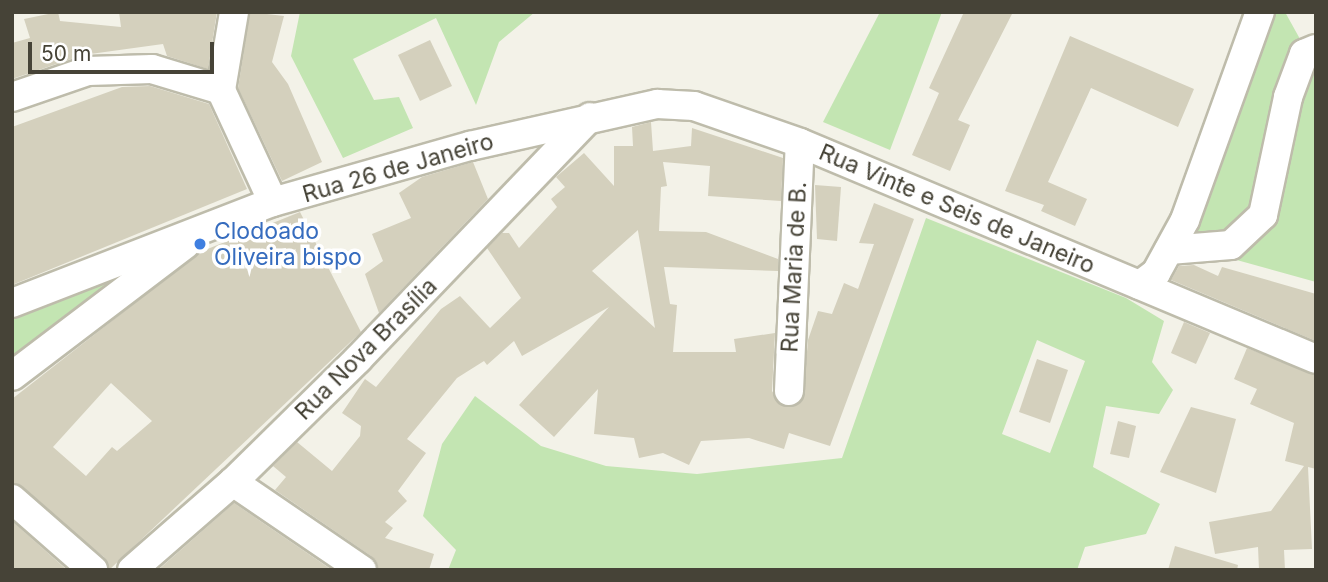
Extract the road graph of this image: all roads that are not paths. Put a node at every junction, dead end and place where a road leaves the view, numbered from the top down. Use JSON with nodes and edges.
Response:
{"nodes":[{"id":1,"x":234,"y":12,"type":"edge"},
{"id":2,"x":1260,"y":12,"type":"edge"},
{"id":3,"x":1316,"y":49,"type":"edge"},
{"id":4,"x":221,"y":90,"type":"junction"},
{"id":5,"x":12,"y":97,"type":"edge"},
{"id":6,"x":590,"y":117,"type":"junction"},
{"id":7,"x":800,"y":143,"type":"junction"},
{"id":8,"x":273,"y":202,"type":"junction"},
{"id":9,"x":208,"y":227,"type":"junction"},
{"id":10,"x":1169,"y":250,"type":"junction"},
{"id":11,"x":1140,"y":285,"type":"junction"},
{"id":12,"x":12,"y":303,"type":"edge"},
{"id":13,"x":1316,"y":359,"type":"edge"},
{"id":14,"x":12,"y":376,"type":"edge"},
{"id":15,"x":789,"y":391,"type":"dead end"},
{"id":16,"x":233,"y":482,"type":"junction"},
{"id":17,"x":12,"y":499,"type":"edge"},
{"id":18,"x":93,"y":570,"type":"edge"},
{"id":19,"x":132,"y":570,"type":"edge"},
{"id":20,"x":362,"y":570,"type":"edge"}],
"edges":[{"from":1,"to":4,"type":"street"},
{"from":2,"to":10,"type":"street"},
{"from":3,"to":10,"type":"street"},
{"from":4,"to":5,"type":"street"},
{"from":4,"to":8,"type":"street"},
{"from":6,"to":7,"type":"street","name":"Rua Vinte e Seis de Janeiro"},
{"from":6,"to":8,"type":"street","name":"Rua 26 de Janeiro"},
{"from":6,"to":16,"type":"street","name":"Rua Nova Brasília"},
{"from":7,"to":11,"type":"street","name":"Rua Vinte e Seis de Janeiro"},
{"from":7,"to":15,"type":"street","name":"Rua Maria de B."},
{"from":8,"to":9,"type":"street","name":"Rua 26 de Janeiro"},
{"from":9,"to":12,"type":"street","name":"Rua 26 de Janeiro"},
{"from":9,"to":14,"type":"street","name":"Rua 26 de Janeiro"},
{"from":10,"to":11,"type":"street"},
{"from":11,"to":13,"type":"street","name":"Rua Vinte e Seis de Janeiro"},
{"from":16,"to":19,"type":"street","name":"Rua Nova Brasília"},
{"from":16,"to":20,"type":"street"},
{"from":17,"to":18,"type":"street"}]}
